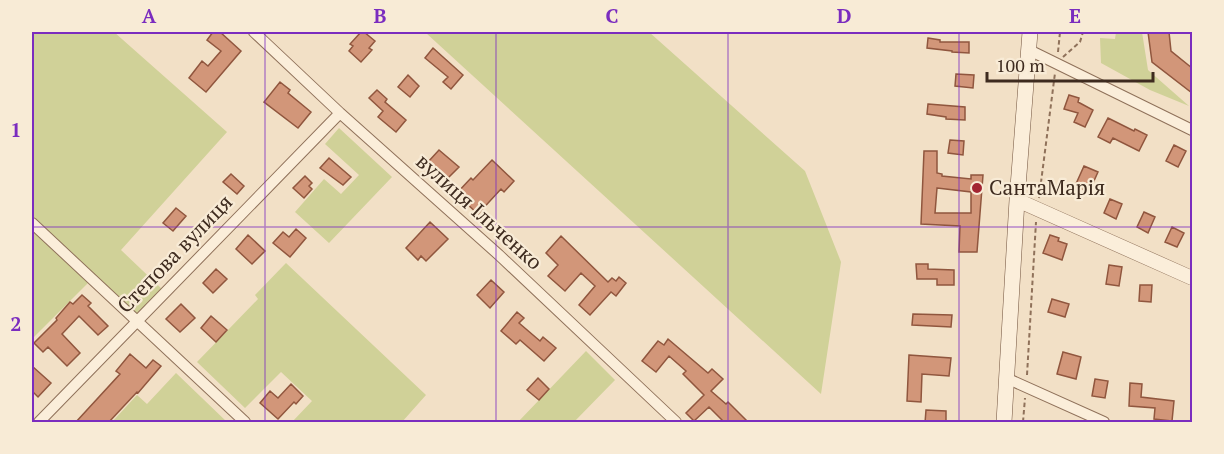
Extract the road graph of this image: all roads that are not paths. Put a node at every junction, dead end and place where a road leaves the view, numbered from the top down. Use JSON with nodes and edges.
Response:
{"nodes":[{"id":1,"x":254,"y":32,"type":"edge"},
{"id":2,"x":1030,"y":32,"type":"edge"},
{"id":3,"x":1029,"y":50,"type":"junction"},
{"id":4,"x":340,"y":113,"type":"junction"},
{"id":5,"x":1192,"y":130,"type":"edge"},
{"id":6,"x":1017,"y":200,"type":"junction"},
{"id":7,"x":32,"y":223,"type":"edge"},
{"id":8,"x":1192,"y":279,"type":"edge"},
{"id":9,"x":137,"y":322,"type":"junction"},
{"id":10,"x":1006,"y":378,"type":"junction"},
{"id":11,"x":39,"y":423,"type":"edge"},
{"id":12,"x":245,"y":423,"type":"edge"},
{"id":13,"x":676,"y":423,"type":"edge"},
{"id":14,"x":1004,"y":423,"type":"edge"},
{"id":15,"x":1104,"y":423,"type":"edge"}],
"edges":[{"from":1,"to":4,"type":"street","name":"вулиця Ільченко"},
{"from":2,"to":3,"type":"main road"},
{"from":3,"to":5,"type":"street"},
{"from":3,"to":6,"type":"main road"},
{"from":4,"to":9,"type":"street","name":"Степова вулиця"},
{"from":4,"to":13,"type":"street","name":"вулиця Ільченко"},
{"from":6,"to":8,"type":"street"},
{"from":6,"to":10,"type":"main road"},
{"from":7,"to":9,"type":"street"},
{"from":9,"to":11,"type":"street","name":"Степова вулиця"},
{"from":9,"to":12,"type":"street"},
{"from":10,"to":14,"type":"main road"},
{"from":10,"to":15,"type":"street"}]}
